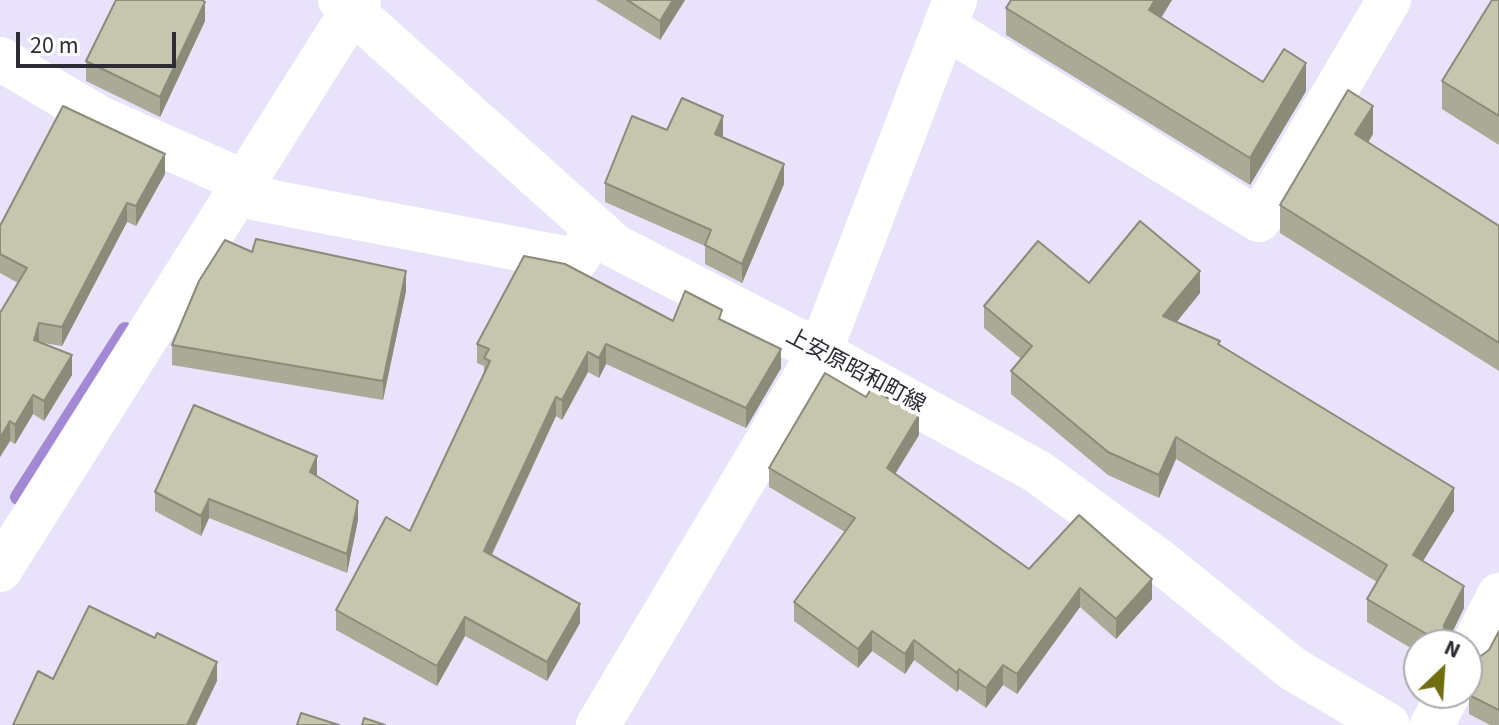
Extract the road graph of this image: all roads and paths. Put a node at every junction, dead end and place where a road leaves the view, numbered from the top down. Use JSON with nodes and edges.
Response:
{"nodes":[{"id":1,"x":1389,"y":0,"type":"edge"},
{"id":2,"x":350,"y":3,"type":"edge"},
{"id":3,"x":950,"y":14,"type":"edge"},
{"id":4,"x":0,"y":59,"type":"edge"},
{"id":5,"x":241,"y":188,"type":"junction"},
{"id":6,"x":596,"y":230,"type":"junction"},
{"id":7,"x":820,"y":352,"type":"junction"},
{"id":8,"x":0,"y":570,"type":"edge"},
{"id":9,"x":1499,"y":595,"type":"edge"},
{"id":10,"x":1482,"y":629,"type":"edge"},
{"id":11,"x":598,"y":725,"type":"edge"},
{"id":12,"x":1388,"y":725,"type":"edge"}],
"edges":[{"from":1,"to":3,"type":"street"},
{"from":2,"to":5,"type":"street"},
{"from":2,"to":6,"type":"street","name":"上安原昭和町線"},
{"from":3,"to":7,"type":"street"},
{"from":4,"to":5,"type":"street"},
{"from":5,"to":6,"type":"street"},
{"from":5,"to":8,"type":"street"},
{"from":6,"to":7,"type":"street","name":"上安原昭和町線"},
{"from":7,"to":11,"type":"street"},
{"from":7,"to":12,"type":"street","name":"上安原昭和町線"},
{"from":9,"to":10,"type":"street"}]}
